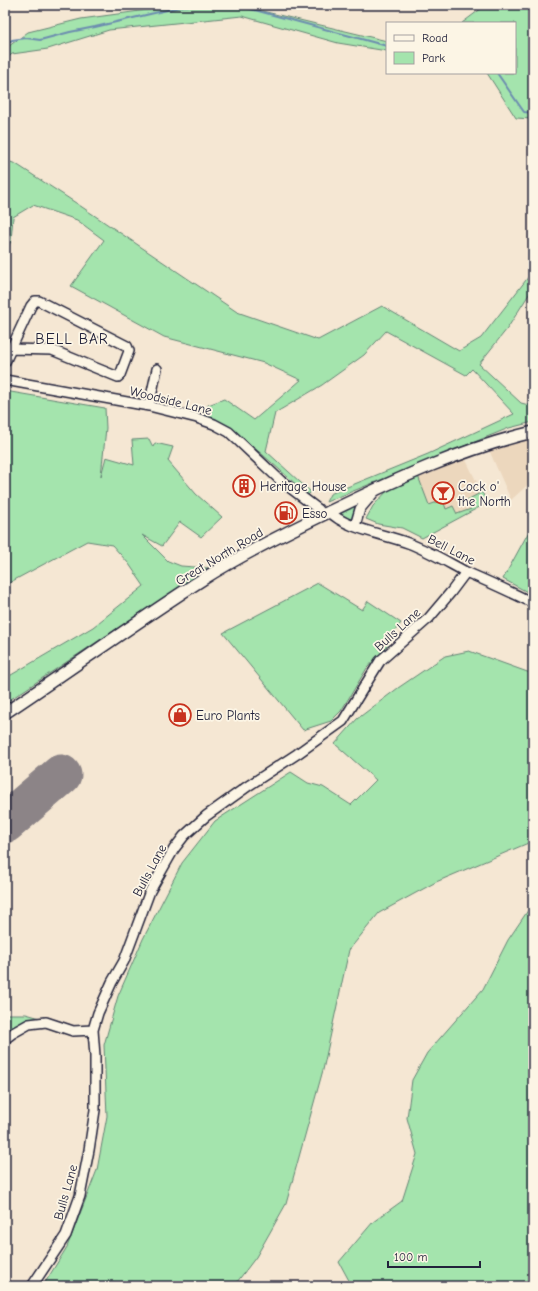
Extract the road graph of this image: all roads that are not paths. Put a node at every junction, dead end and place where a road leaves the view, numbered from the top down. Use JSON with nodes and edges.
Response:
{"nodes":[{"id":1,"x":11,"y":349,"type":"junction"},
{"id":2,"x":5,"y":362,"type":"edge"},
{"id":3,"x":157,"y":369,"type":"dead end"},
{"id":4,"x":5,"y":380,"type":"edge"},
{"id":5,"x":149,"y":406,"type":"junction"},
{"id":6,"x":533,"y":432,"type":"edge"},
{"id":7,"x":376,"y":488,"type":"junction"},
{"id":8,"x":326,"y":513,"type":"junction"},
{"id":9,"x":356,"y":526,"type":"junction"},
{"id":10,"x":466,"y":572,"type":"junction"},
{"id":11,"x":533,"y":604,"type":"edge"},
{"id":12,"x":5,"y":713,"type":"edge"},
{"id":13,"x":93,"y":1030,"type":"junction"},
{"id":14,"x":5,"y":1039,"type":"edge"},
{"id":15,"x":32,"y":1286,"type":"edge"}],
"edges":[{"from":1,"to":1,"type":"street"},
{"from":1,"to":2,"type":"street"},
{"from":3,"to":5,"type":"street"},
{"from":4,"to":5,"type":"street","name":"Woodside Lane"},
{"from":5,"to":8,"type":"street","name":"Woodside Lane"},
{"from":6,"to":7,"type":"main road","name":"Great North Road"},
{"from":7,"to":8,"type":"main road","name":"Great North Road"},
{"from":7,"to":9,"type":"street"},
{"from":8,"to":9,"type":"street","name":"Bell Lane"},
{"from":8,"to":12,"type":"main road","name":"Great North Road"},
{"from":9,"to":10,"type":"street","name":"Bell Lane"},
{"from":10,"to":11,"type":"street","name":"Bell Lane"},
{"from":10,"to":13,"type":"street","name":"Bulls Lane"},
{"from":13,"to":14,"type":"street"},
{"from":13,"to":15,"type":"street","name":"Bulls Lane"}]}
